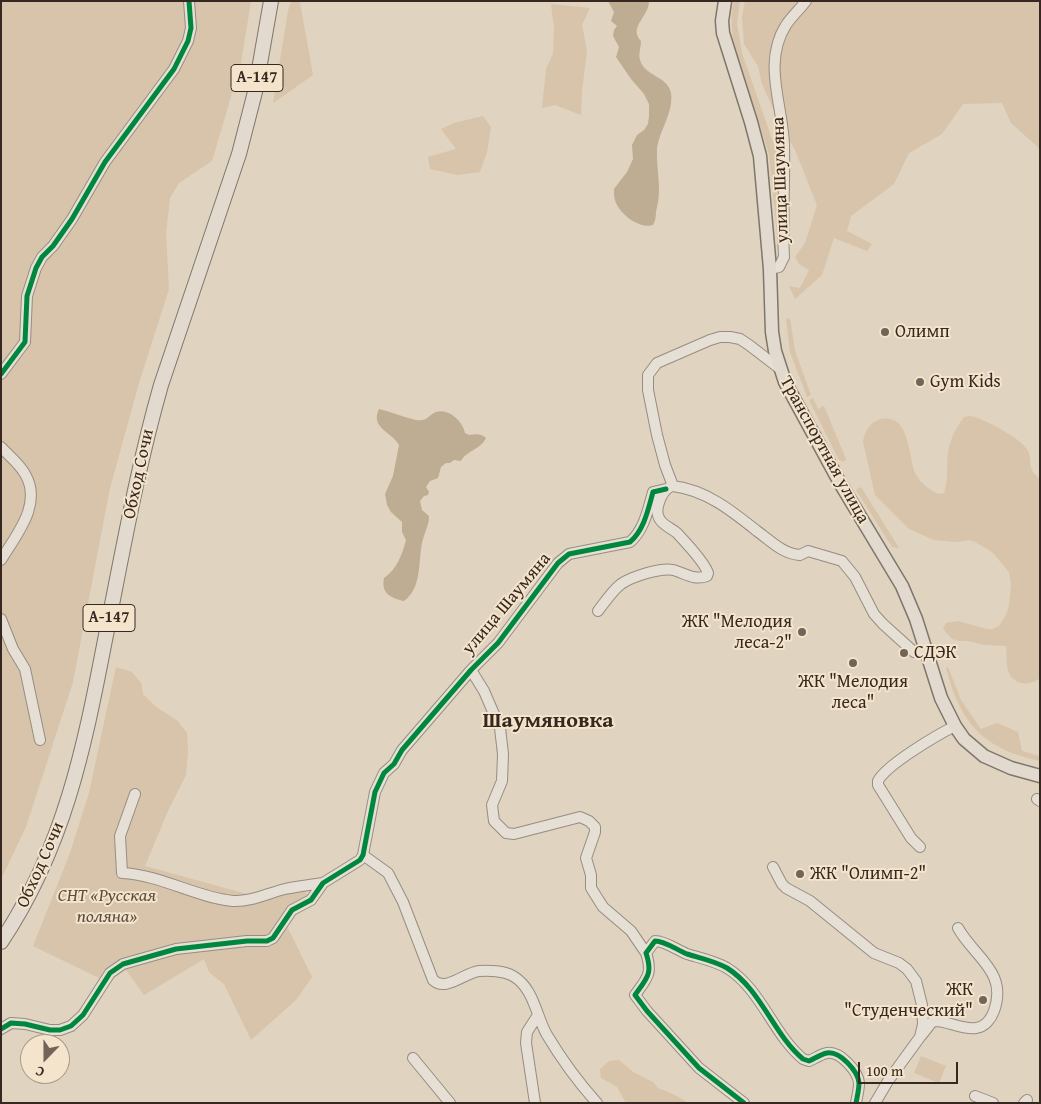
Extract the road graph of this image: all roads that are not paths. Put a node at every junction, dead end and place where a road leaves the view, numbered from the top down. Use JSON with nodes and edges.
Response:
{"nodes":[{"id":1,"x":189,"y":1,"type":"edge"},
{"id":2,"x":271,"y":1,"type":"edge"},
{"id":3,"x":725,"y":1,"type":"edge"},
{"id":4,"x":806,"y":1,"type":"edge"},
{"id":5,"x":770,"y":269,"type":"junction"},
{"id":6,"x":780,"y":368,"type":"junction"},
{"id":7,"x":1,"y":374,"type":"edge"},
{"id":8,"x":1,"y":447,"type":"edge"},
{"id":9,"x":670,"y":488,"type":"junction"},
{"id":10,"x":1,"y":560,"type":"edge"},
{"id":11,"x":598,"y":611,"type":"dead end"},
{"id":12,"x":1,"y":619,"type":"edge"},
{"id":13,"x":926,"y":649,"type":"junction"},
{"id":14,"x":471,"y":670,"type":"junction"},
{"id":15,"x":955,"y":726,"type":"junction"},
{"id":16,"x":40,"y":740,"type":"dead end"},
{"id":17,"x":1040,"y":776,"type":"edge"},
{"id":18,"x":135,"y":794,"type":"dead end"},
{"id":19,"x":920,"y":848,"type":"dead end"},
{"id":20,"x":362,"y":855,"type":"junction"},
{"id":21,"x":773,"y":867,"type":"dead end"},
{"id":22,"x":323,"y":883,"type":"junction"},
{"id":23,"x":958,"y":928,"type":"dead end"},
{"id":24,"x":1,"y":942,"type":"edge"},
{"id":25,"x":646,"y":952,"type":"junction"},
{"id":26,"x":538,"y":1015,"type":"junction"},
{"id":27,"x":1,"y":1029,"type":"edge"},
{"id":28,"x":920,"y":1036,"type":"junction"},
{"id":29,"x":413,"y":1058,"type":"dead end"},
{"id":30,"x":975,"y":1096,"type":"dead end"},
{"id":31,"x":450,"y":1103,"type":"edge"},
{"id":32,"x":535,"y":1103,"type":"edge"},
{"id":33,"x":597,"y":1103,"type":"edge"},
{"id":34,"x":744,"y":1103,"type":"edge"},
{"id":35,"x":856,"y":1103,"type":"edge"},
{"id":36,"x":875,"y":1103,"type":"edge"},
{"id":37,"x":993,"y":1103,"type":"edge"}],
"edges":[{"from":1,"to":7,"type":"street"},
{"from":2,"to":24,"type":"highway","name":"Обход Сочи","number":"А-147"},
{"from":3,"to":5,"type":"main road","name":"Транспортная улица"},
{"from":4,"to":5,"type":"street","name":"улица Шаумяна"},
{"from":5,"to":6,"type":"main road","name":"Транспортная улица"},
{"from":6,"to":9,"type":"street"},
{"from":6,"to":13,"type":"main road","name":"Транспортная улица"},
{"from":8,"to":10,"type":"street"},
{"from":9,"to":11,"type":"street"},
{"from":9,"to":13,"type":"street"},
{"from":9,"to":14,"type":"street","name":"улица Шаумяна"},
{"from":12,"to":16,"type":"street"},
{"from":13,"to":15,"type":"main road","name":"Транспортная улица"},
{"from":14,"to":20,"type":"street","name":"улица Шаумяна"},
{"from":14,"to":25,"type":"street"},
{"from":15,"to":17,"type":"main road","name":"Транспортная улица"},
{"from":15,"to":19,"type":"street"},
{"from":18,"to":22,"type":"street"},
{"from":20,"to":22,"type":"street"},
{"from":20,"to":26,"type":"street"},
{"from":21,"to":28,"type":"street"},
{"from":22,"to":27,"type":"street"},
{"from":23,"to":28,"type":"street"},
{"from":25,"to":34,"type":"street"},
{"from":25,"to":35,"type":"street"},
{"from":26,"to":32,"type":"street"},
{"from":26,"to":33,"type":"street"},
{"from":28,"to":36,"type":"street"},
{"from":29,"to":31,"type":"street"},
{"from":30,"to":37,"type":"street"}]}
